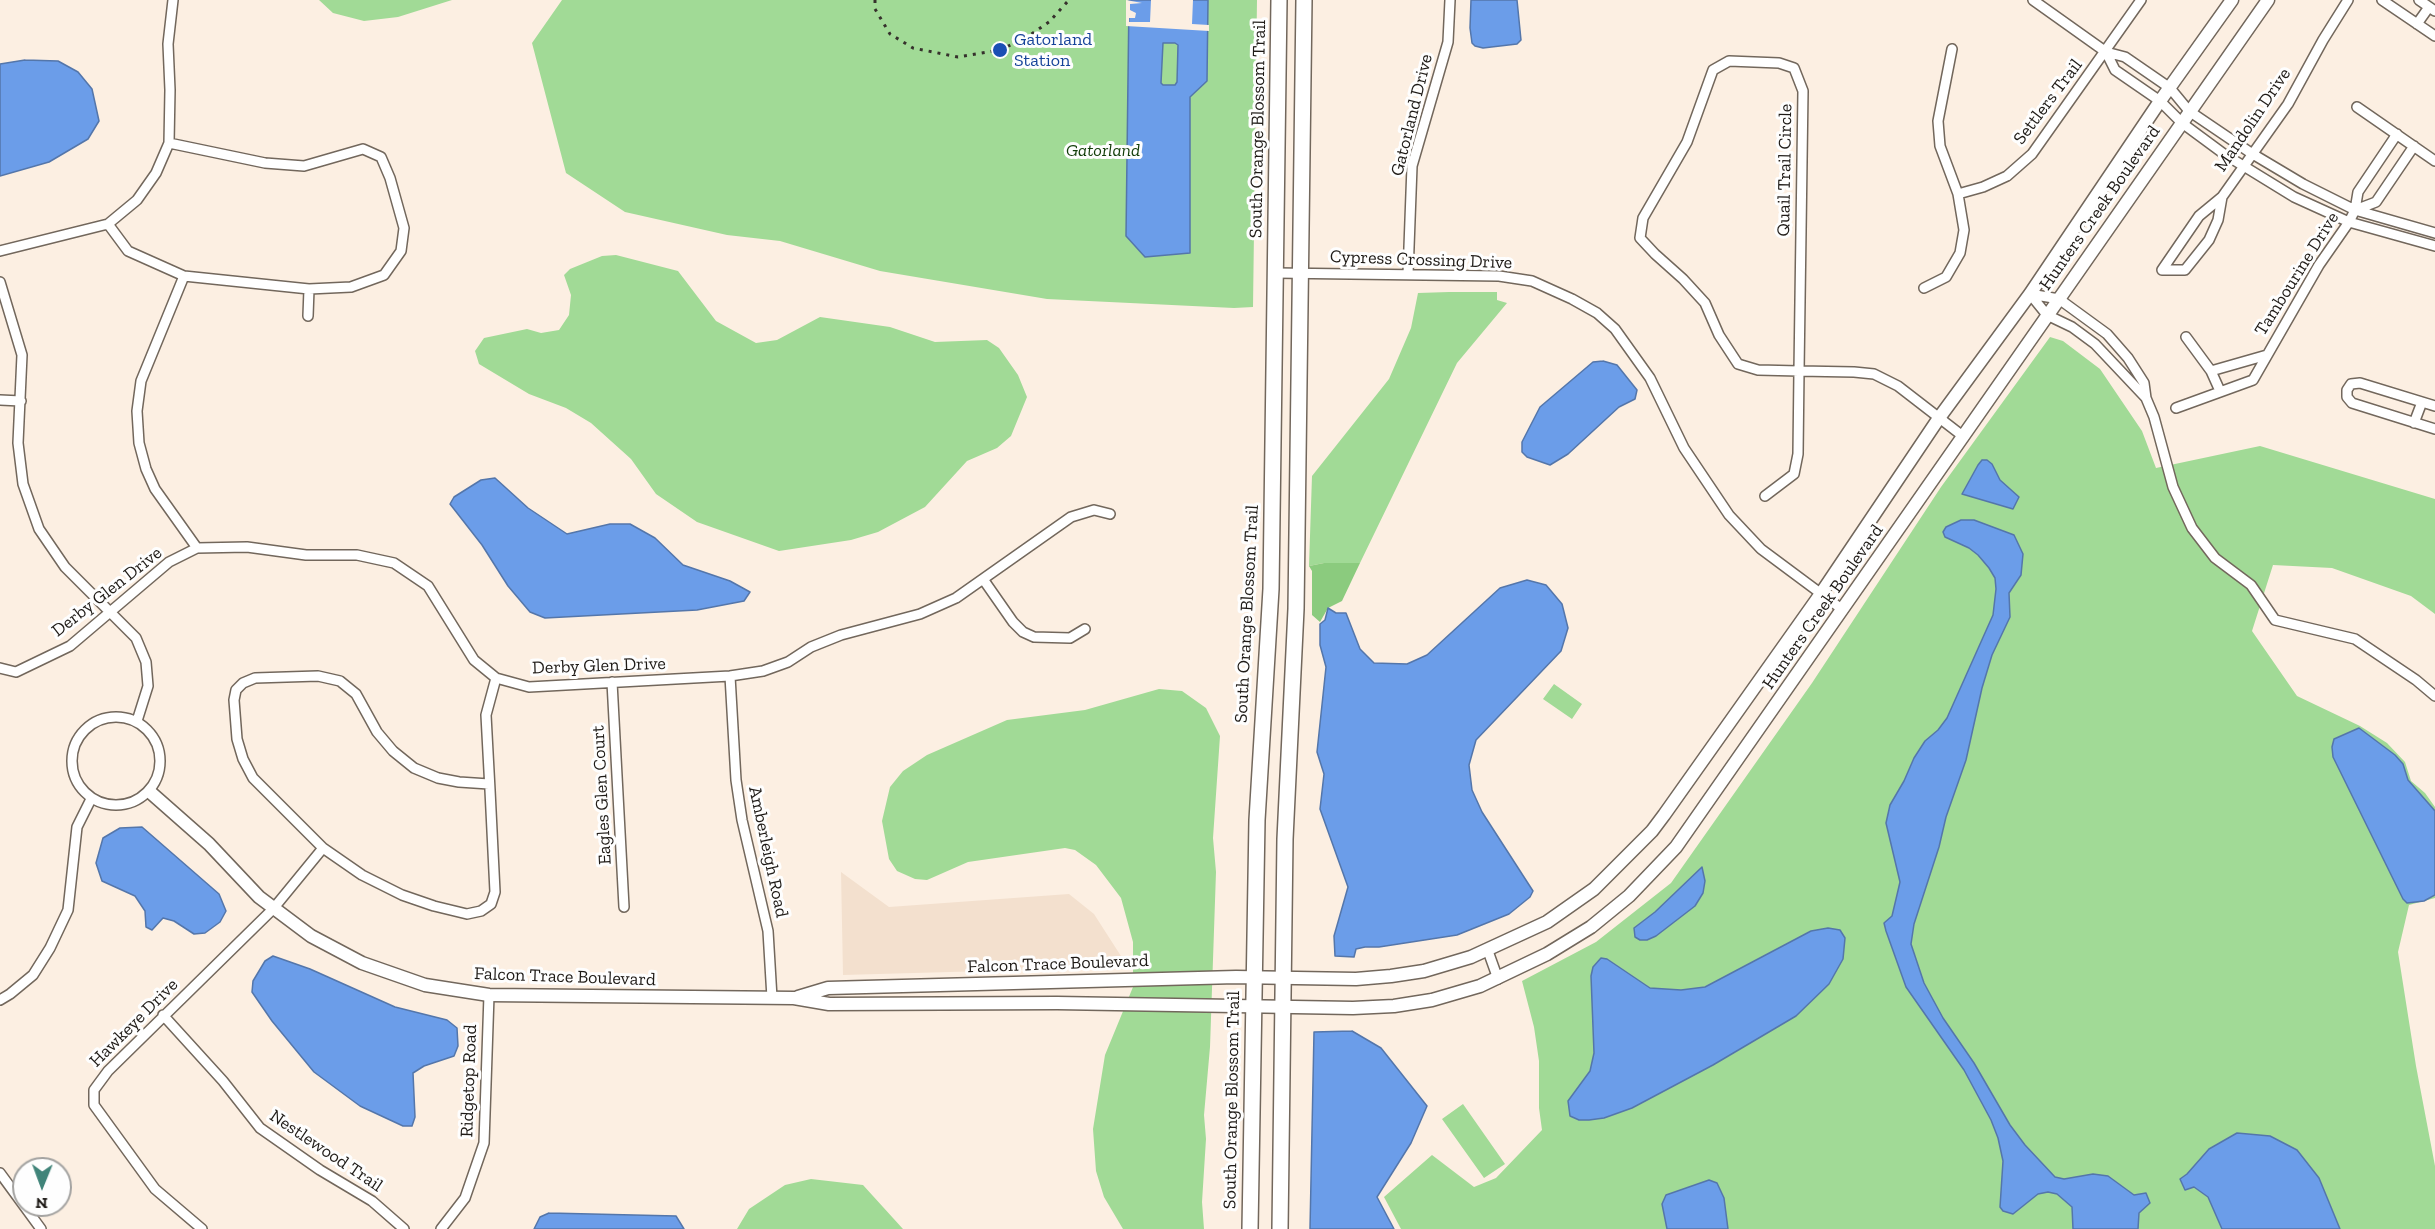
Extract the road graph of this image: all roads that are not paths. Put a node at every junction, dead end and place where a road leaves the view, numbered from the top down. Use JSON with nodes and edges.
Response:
{"nodes":[{"id":1,"x":162,"y":0,"type":"edge"},
{"id":2,"x":1279,"y":0,"type":"edge"},
{"id":3,"x":1304,"y":0,"type":"edge"},
{"id":4,"x":1450,"y":0,"type":"edge"},
{"id":5,"x":2033,"y":0,"type":"edge"},
{"id":6,"x":2141,"y":0,"type":"edge"},
{"id":7,"x":2232,"y":0,"type":"edge"},
{"id":8,"x":2268,"y":0,"type":"edge"},
{"id":9,"x":2348,"y":0,"type":"edge"},
{"id":10,"x":2382,"y":0,"type":"edge"},
{"id":11,"x":2419,"y":0,"type":"edge"},
{"id":12,"x":173,"y":1,"type":"edge"},
{"id":13,"x":2432,"y":9,"type":"edge"},
{"id":14,"x":2418,"y":24,"type":"junction"},
{"id":15,"x":2435,"y":36,"type":"edge"},
{"id":16,"x":1952,"y":50,"type":"dead end"},
{"id":17,"x":2106,"y":51,"type":"junction"},
{"id":18,"x":2169,"y":88,"type":"junction"},
{"id":19,"x":2160,"y":100,"type":"junction"},
{"id":20,"x":2357,"y":107,"type":"dead end"},
{"id":21,"x":2189,"y":111,"type":"junction"},
{"id":22,"x":2182,"y":123,"type":"junction"},
{"id":23,"x":2397,"y":134,"type":"junction"},
{"id":24,"x":169,"y":142,"type":"junction"},
{"id":25,"x":2414,"y":146,"type":"junction"},
{"id":26,"x":2251,"y":153,"type":"junction"},
{"id":27,"x":2435,"y":161,"type":"edge"},
{"id":28,"x":2243,"y":166,"type":"junction"},
{"id":29,"x":1958,"y":194,"type":"junction"},
{"id":30,"x":2222,"y":196,"type":"junction"},
{"id":31,"x":2355,"y":210,"type":"junction"},
{"id":32,"x":2349,"y":222,"type":"junction"},
{"id":33,"x":108,"y":224,"type":"junction"},
{"id":34,"x":2435,"y":233,"type":"edge"},
{"id":35,"x":2435,"y":246,"type":"edge"},
{"id":36,"x":0,"y":251,"type":"edge"},
{"id":37,"x":1276,"y":273,"type":"junction"},
{"id":38,"x":1300,"y":273,"type":"junction"},
{"id":39,"x":1408,"y":274,"type":"junction"},
{"id":40,"x":184,"y":276,"type":"junction"},
{"id":41,"x":0,"y":282,"type":"edge"},
{"id":42,"x":1924,"y":288,"type":"dead end"},
{"id":43,"x":309,"y":289,"type":"junction"},
{"id":44,"x":2030,"y":294,"type":"junction"},
{"id":45,"x":2059,"y":299,"type":"junction"},
{"id":46,"x":2047,"y":315,"type":"junction"},
{"id":47,"x":308,"y":316,"type":"dead end"},
{"id":48,"x":2186,"y":337,"type":"dead end"},
{"id":49,"x":2267,"y":355,"type":"junction"},
{"id":50,"x":1799,"y":371,"type":"junction"},
{"id":51,"x":2211,"y":371,"type":"junction"},
{"id":52,"x":2220,"y":391,"type":"junction"},
{"id":53,"x":2145,"y":398,"type":"junction"},
{"id":54,"x":0,"y":400,"type":"edge"},
{"id":55,"x":21,"y":400,"type":"junction"},
{"id":56,"x":2422,"y":402,"type":"junction"},
{"id":57,"x":2435,"y":406,"type":"edge"},
{"id":58,"x":2176,"y":408,"type":"dead end"},
{"id":59,"x":1939,"y":418,"type":"junction"},
{"id":60,"x":2414,"y":423,"type":"junction"},
{"id":61,"x":2435,"y":429,"type":"edge"},
{"id":62,"x":1965,"y":436,"type":"junction"},
{"id":63,"x":1765,"y":496,"type":"dead end"},
{"id":64,"x":1110,"y":514,"type":"dead end"},
{"id":65,"x":197,"y":548,"type":"junction"},
{"id":66,"x":983,"y":579,"type":"junction"},
{"id":67,"x":1820,"y":595,"type":"junction"},
{"id":68,"x":1843,"y":610,"type":"junction"},
{"id":69,"x":108,"y":612,"type":"junction"},
{"id":70,"x":1085,"y":629,"type":"dead end"},
{"id":71,"x":0,"y":668,"type":"edge"},
{"id":72,"x":730,"y":676,"type":"junction"},
{"id":73,"x":496,"y":678,"type":"junction"},
{"id":74,"x":612,"y":682,"type":"junction"},
{"id":75,"x":2435,"y":696,"type":"edge"},
{"id":76,"x":137,"y":722,"type":"junction"},
{"id":77,"x":489,"y":783,"type":"junction"},
{"id":78,"x":150,"y":792,"type":"junction"},
{"id":79,"x":91,"y":799,"type":"junction"},
{"id":80,"x":323,"y":848,"type":"junction"},
{"id":81,"x":624,"y":907,"type":"dead end"},
{"id":82,"x":273,"y":909,"type":"junction"},
{"id":83,"x":1488,"y":951,"type":"junction"},
{"id":84,"x":1254,"y":977,"type":"junction"},
{"id":85,"x":1283,"y":978,"type":"junction"},
{"id":86,"x":1498,"y":979,"type":"junction"},
{"id":87,"x":489,"y":996,"type":"junction"},
{"id":88,"x":772,"y":998,"type":"junction"},
{"id":89,"x":794,"y":998,"type":"junction"},
{"id":90,"x":0,"y":1000,"type":"edge"},
{"id":91,"x":1253,"y":1006,"type":"junction"},
{"id":92,"x":1283,"y":1008,"type":"junction"},
{"id":93,"x":163,"y":1015,"type":"junction"},
{"id":94,"x":0,"y":1173,"type":"edge"},
{"id":95,"x":41,"y":1229,"type":"edge"},
{"id":96,"x":202,"y":1229,"type":"edge"},
{"id":97,"x":404,"y":1229,"type":"edge"},
{"id":98,"x":441,"y":1229,"type":"edge"},
{"id":99,"x":1250,"y":1229,"type":"edge"},
{"id":100,"x":1280,"y":1229,"type":"edge"}],
"edges":[{"from":1,"to":12,"type":"street"},
{"from":2,"to":37,"type":"main road","name":"South Orange Blossom Trail"},
{"from":3,"to":38,"type":"main road"},
{"from":4,"to":39,"type":"street","name":"Gatorland Drive"},
{"from":5,"to":17,"type":"street"},
{"from":6,"to":17,"type":"street","name":"Settlers Trail"},
{"from":7,"to":18,"type":"street","name":"Hunters Creek Boulevard"},
{"from":8,"to":21,"type":"street","name":"Hunters Creek Boulevard"},
{"from":9,"to":26,"type":"street","name":"Mandolin Drive"},
{"from":10,"to":14,"type":"street"},
{"from":11,"to":13,"type":"street"},
{"from":12,"to":24,"type":"street"},
{"from":13,"to":14,"type":"street"},
{"from":14,"to":15,"type":"street"},
{"from":16,"to":29,"type":"street"},
{"from":17,"to":18,"type":"street"},
{"from":17,"to":19,"type":"street"},
{"from":17,"to":29,"type":"street","name":"Settlers Trail"},
{"from":18,"to":19,"type":"street","name":"Hunters Creek Boulevard"},
{"from":18,"to":21,"type":"street"},
{"from":19,"to":22,"type":"street"},
{"from":19,"to":44,"type":"street","name":"Hunters Creek Boulevard"},
{"from":20,"to":23,"type":"street"},
{"from":21,"to":22,"type":"street","name":"Hunters Creek Boulevard"},
{"from":21,"to":26,"type":"street"},
{"from":22,"to":28,"type":"street"},
{"from":22,"to":45,"type":"street","name":"Hunters Creek Boulevard"},
{"from":23,"to":25,"type":"street"},
{"from":23,"to":31,"type":"street","name":"Tambourine Drive"},
{"from":24,"to":33,"type":"street"},
{"from":24,"to":43,"type":"street"},
{"from":25,"to":27,"type":"street"},
{"from":25,"to":31,"type":"street","name":"Tambourine Drive"},
{"from":26,"to":28,"type":"street","name":"Mandolin Drive"},
{"from":26,"to":31,"type":"street"},
{"from":28,"to":30,"type":"street","name":"Mandolin Drive"},
{"from":28,"to":32,"type":"street"},
{"from":29,"to":42,"type":"street"},
{"from":30,"to":30,"type":"street","name":"Mandolin Drive"},
{"from":31,"to":32,"type":"street","name":"Tambourine Drive"},
{"from":31,"to":34,"type":"street"},
{"from":32,"to":35,"type":"street"},
{"from":32,"to":49,"type":"street","name":"Tambourine Drive"},
{"from":33,"to":36,"type":"street"},
{"from":33,"to":40,"type":"street"},
{"from":37,"to":38,"type":"street","name":"Cypress Crossing Drive"},
{"from":37,"to":84,"type":"main road","name":"South Orange Blossom Trail"},
{"from":38,"to":39,"type":"street","name":"Cypress Crossing Drive"},
{"from":38,"to":85,"type":"main road"},
{"from":39,"to":67,"type":"street","name":"Cypress Crossing Drive"},
{"from":40,"to":43,"type":"street"},
{"from":40,"to":65,"type":"street"},
{"from":41,"to":55,"type":"street"},
{"from":43,"to":47,"type":"street"},
{"from":44,"to":45,"type":"street"},
{"from":44,"to":46,"type":"street"},
{"from":44,"to":59,"type":"street","name":"Hunters Creek Boulevard"},
{"from":45,"to":46,"type":"street","name":"Hunters Creek Boulevard"},
{"from":45,"to":53,"type":"street"},
{"from":46,"to":53,"type":"street"},
{"from":46,"to":62,"type":"street","name":"Hunters Creek Boulevard"},
{"from":48,"to":51,"type":"street"},
{"from":49,"to":51,"type":"street","name":"Tambourine Drive"},
{"from":49,"to":52,"type":"street","name":"Tambourine Drive"},
{"from":50,"to":50,"type":"street","name":"Quail Trail Circle"},
{"from":50,"to":59,"type":"street","name":"Quail Trail Circle"},
{"from":50,"to":63,"type":"street"},
{"from":51,"to":52,"type":"street"},
{"from":52,"to":58,"type":"street","name":"Tambourine Drive"},
{"from":53,"to":75,"type":"street"},
{"from":54,"to":55,"type":"street"},
{"from":55,"to":69,"type":"street"},
{"from":56,"to":57,"type":"street"},
{"from":56,"to":60,"type":"street"},
{"from":56,"to":60,"type":"street"},
{"from":59,"to":62,"type":"street","name":"Quail Trail Circle"},
{"from":59,"to":67,"type":"street","name":"Hunters Creek Boulevard"},
{"from":60,"to":61,"type":"street"},
{"from":62,"to":68,"type":"street","name":"Hunters Creek Boulevard"},
{"from":64,"to":66,"type":"street","name":"Derby Glen Drive"},
{"from":65,"to":69,"type":"street","name":"Derby Glen Drive"},
{"from":65,"to":73,"type":"street","name":"Derby Glen Drive"},
{"from":66,"to":70,"type":"street"},
{"from":66,"to":72,"type":"street","name":"Derby Glen Drive"},
{"from":67,"to":68,"type":"street","name":"Cypress Crossing Drive"},
{"from":67,"to":83,"type":"street","name":"Hunters Creek Boulevard"},
{"from":68,"to":86,"type":"street","name":"Hunters Creek Boulevard"},
{"from":69,"to":71,"type":"street","name":"Derby Glen Drive"},
{"from":69,"to":76,"type":"street"},
{"from":72,"to":74,"type":"street","name":"Derby Glen Drive"},
{"from":72,"to":88,"type":"street","name":"Amberleigh Road"},
{"from":73,"to":74,"type":"street","name":"Derby Glen Drive"},
{"from":73,"to":77,"type":"street"},
{"from":74,"to":81,"type":"street","name":"Eagles Glen Court"},
{"from":76,"to":78,"type":"street"},
{"from":76,"to":79,"type":"street"},
{"from":77,"to":80,"type":"street"},
{"from":77,"to":80,"type":"street"},
{"from":78,"to":79,"type":"street"},
{"from":78,"to":82,"type":"street","name":"Falcon Trace Boulevard"},
{"from":79,"to":90,"type":"street"},
{"from":80,"to":82,"type":"street","name":"Hawkeye Drive"},
{"from":82,"to":87,"type":"street","name":"Falcon Trace Boulevard"},
{"from":82,"to":93,"type":"street","name":"Hawkeye Drive"},
{"from":83,"to":85,"type":"street","name":"Hunters Creek Boulevard"},
{"from":83,"to":86,"type":"street"},
{"from":84,"to":85,"type":"street","name":"Hunters Creek Boulevard"},
{"from":84,"to":89,"type":"street","name":"Falcon Trace Boulevard"},
{"from":84,"to":91,"type":"main road","name":"South Orange Blossom Trail"},
{"from":85,"to":92,"type":"main road"},
{"from":86,"to":92,"type":"street","name":"Hunters Creek Boulevard"},
{"from":87,"to":88,"type":"street","name":"Falcon Trace Boulevard"},
{"from":87,"to":98,"type":"street","name":"Ridgetop Road"},
{"from":88,"to":89,"type":"street","name":"Falcon Trace Boulevard"},
{"from":89,"to":91,"type":"street","name":"Falcon Trace Boulevard"},
{"from":91,"to":92,"type":"street","name":"Hunters Creek Boulevard"},
{"from":91,"to":99,"type":"main road","name":"South Orange Blossom Trail"},
{"from":92,"to":100,"type":"main road"},
{"from":93,"to":96,"type":"street","name":"Hawkeye Drive"},
{"from":93,"to":97,"type":"street","name":"Nestlewood Trail"},
{"from":94,"to":95,"type":"street"}]}
